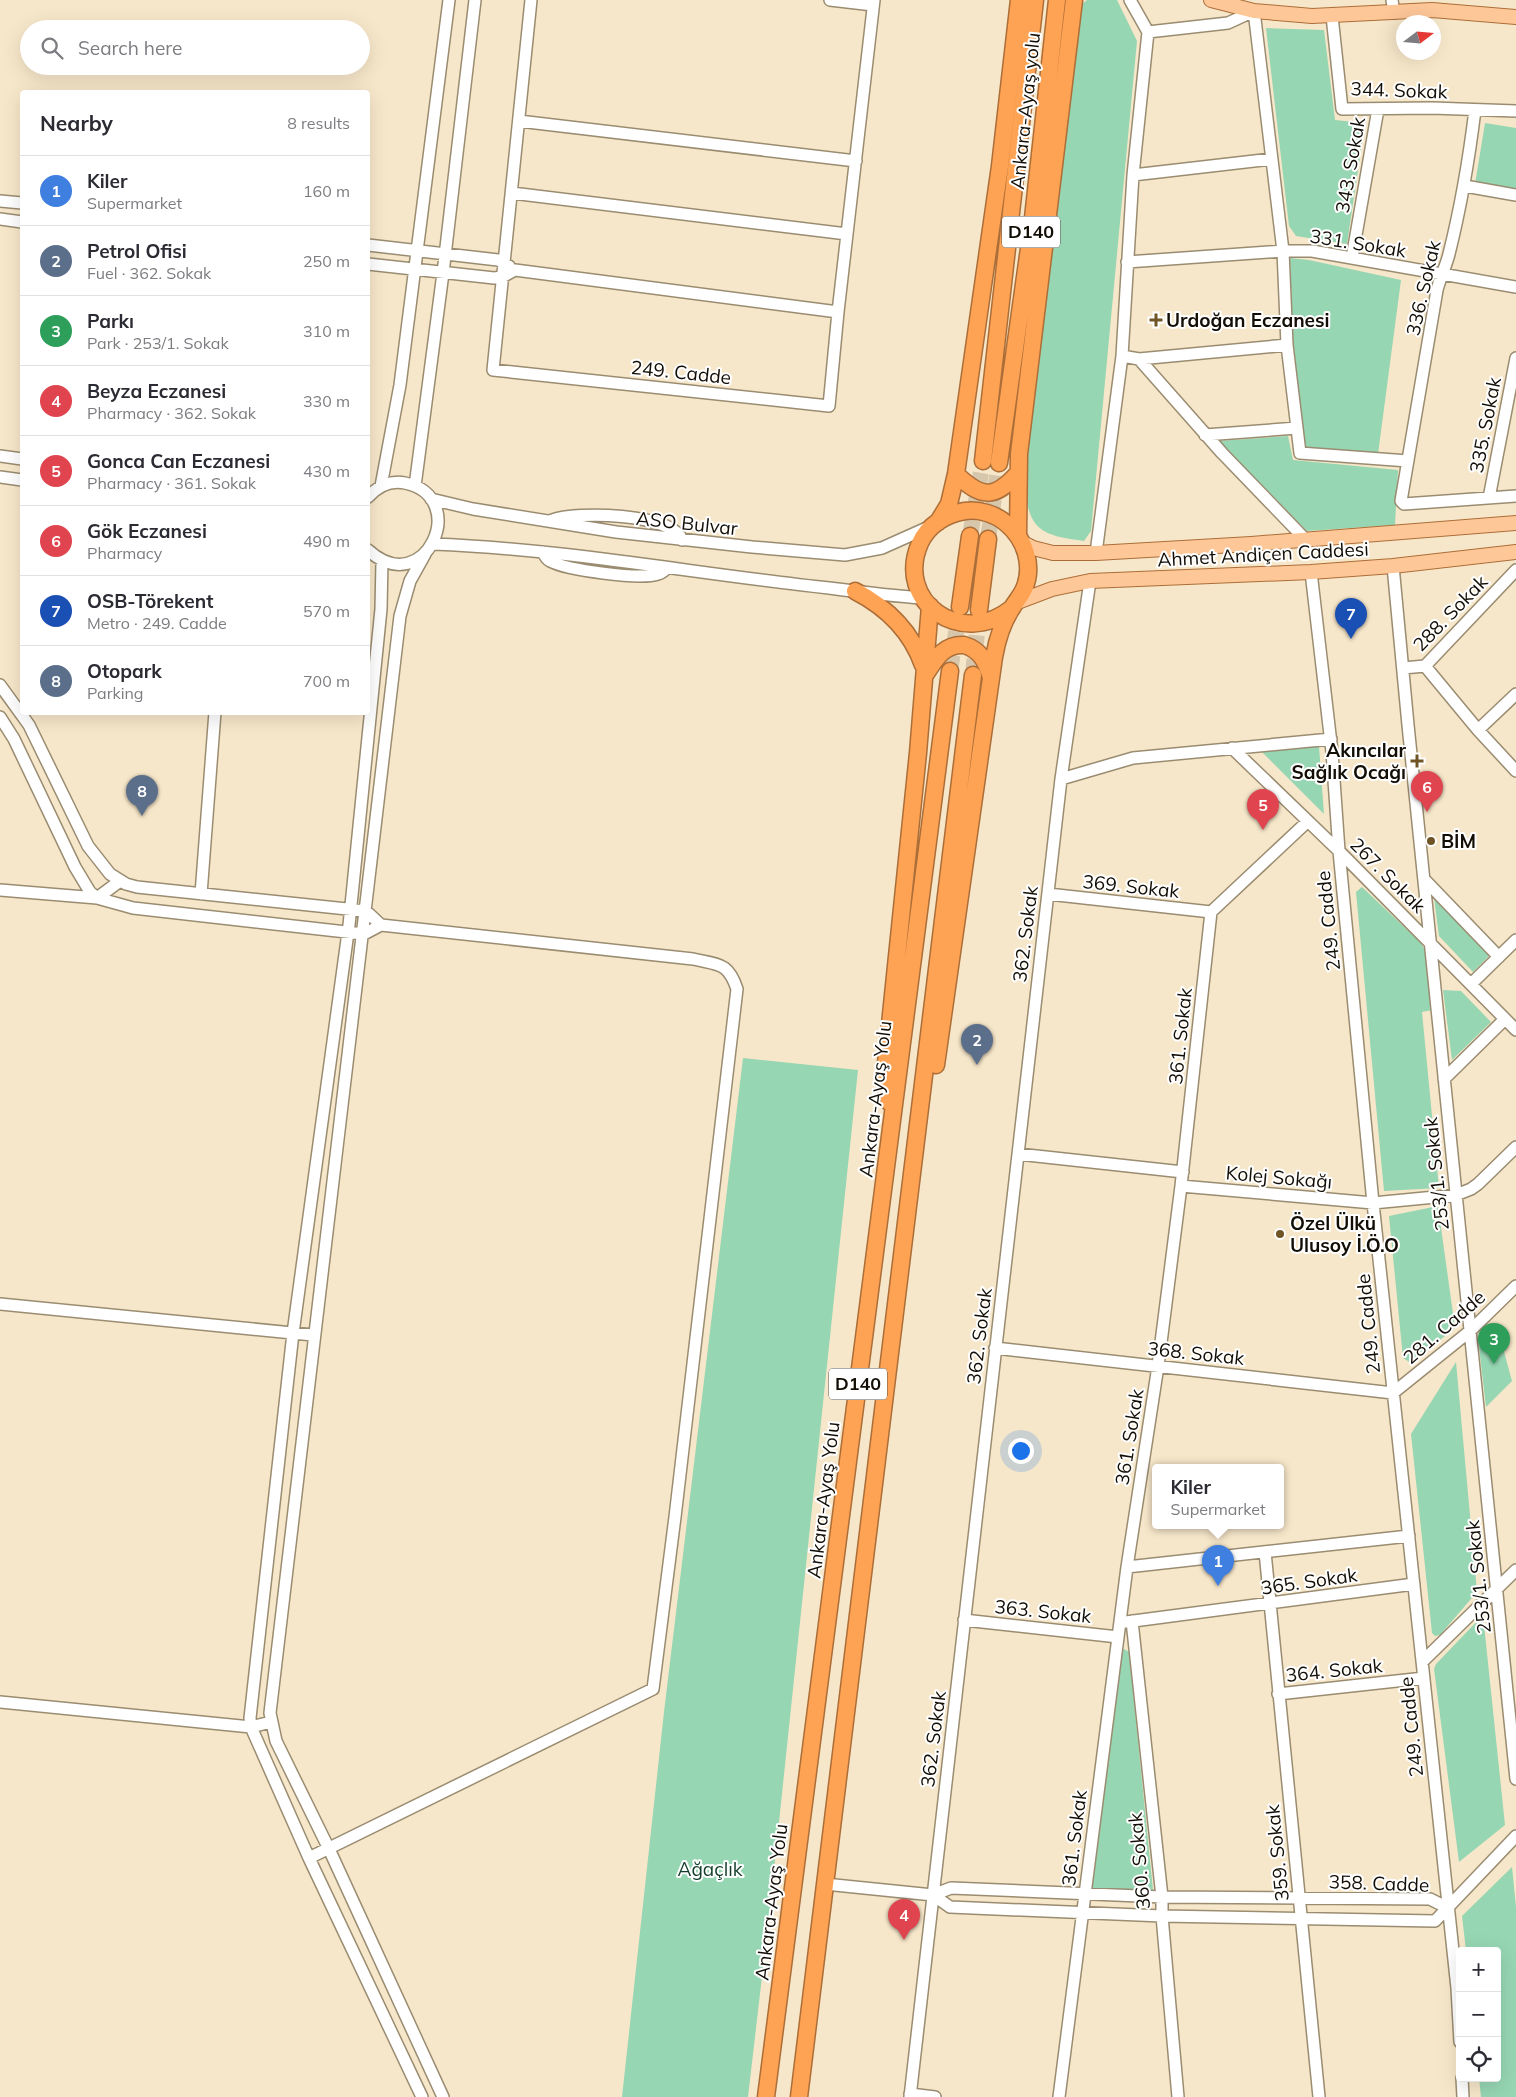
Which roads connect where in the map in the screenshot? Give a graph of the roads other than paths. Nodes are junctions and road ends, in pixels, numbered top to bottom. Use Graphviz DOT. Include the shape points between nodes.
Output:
graph roads {
  1 [pos="448,0"];
  2 [pos="475,0"];
  3 [pos="531,0"];
  4 [pos="830,0"];
  5 [pos="1019,0"];
  6 [pos="1035,0"];
  7 [pos="1057,0"];
  8 [pos="1074,0"];
  9 [pos="1130,0"];
  10 [pos="1211,0"];
  11 [pos="874,3"];
  12 [pos="1393,7"];
  13 [pos="1254,11"];
  14 [pos="1332,16"];
  15 [pos="1516,17"];
  16 [pos="1148,32"];
  17 [pos="1378,109"];
  18 [pos="1475,110"];
  19 [pos="1516,111"];
  20 [pos="519,121"];
  21 [pos="1272,159"];
  22 [pos="856,161"];
  23 [pos="1133,175"];
  24 [pos="1465,186"];
  25 [pos="512,193"];
  26 [pos="1516,195"];
  27 [pos="0,201"];
  28 [pos="20,203"];
  29 [pos="0,218"];
  30 [pos="20,222"];
  31 [pos="847,234"];
  32 [pos="370,245"];
  33 [pos="418,250"];
  34 [pos="1283,252"];
  35 [pos="446,254"];
  36 [pos="1352,258"];
  37 [pos="1128,262"];
  38 [pos="370,264"];
  39 [pos="510,267"];
  40 [pos="415,270"];
  41 [pos="443,272"];
  42 [pos="1441,274"];
  43 [pos="502,277"];
  44 [pos="1516,287"];
  45 [pos="838,312"];
  46 [pos="1287,344"];
  47 [pos="1122,356"];
  48 [pos="1516,358"];
  49 [pos="1139,359"];
  50 [pos="1297,428"];
  51 [pos="1205,435"];
  52 [pos="0,456"];
  53 [pos="20,459"];
  54 [pos="983,461"];
  55 [pos="1408,462"];
  56 [pos="999,463"];
  57 [pos="1018,473"];
  58 [pos="956,474"];
  59 [pos="0,478"];
  60 [pos="20,480"];
  61 [pos="415,486"];
  62 [pos="373,491"];
  63 [pos="1516,496"];
  64 [pos="1489,498"];
  65 [pos="431,500"];
  66 [pos="937,523"];
  67 [pos="1516,523"];
  68 [pos="970,536"];
  69 [pos="988,539"];
  70 [pos="1020,539"];
  71 [pos="1306,540"];
  72 [pos="433,544"];
  73 [pos="370,552"];
  74 [pos="1516,552"];
  75 [pos="1096,553"];
  76 [pos="425,554"];
  77 [pos="382,561"];
  78 [pos="1393,566"];
  79 [pos="1516,570"];
  80 [pos="1311,572"];
  81 [pos="1090,581"];
  82 [pos="855,591"];
  83 [pos="926,602"];
  84 [pos="1013,606"];
  85 [pos="960,607"];
  86 [pos="979,610"];
  87 [pos="1425,666"];
  88 [pos="1403,668"];
  89 [pos="950,671"];
  90 [pos="924,673"];
  91 [pos="973,675"];
  92 [pos="991,677"];
  93 [pos="0,685"];
  94 [pos="1516,694"];
  95 [pos="20,712"];
  96 [pos="22,715"];
  97 [pos="215,715"];
  98 [pos="0,717"];
  99 [pos="1478,730"];
  100 [pos="1331,739"];
  101 [pos="1232,748"];
  102 [pos="1516,771"];
  103 [pos="1061,779"];
  104 [pos="1307,822"];
  105 [pos="1339,851"];
  106 [pos="1424,879"];
  107 [pos="120,881"];
  108 [pos="0,890"];
  109 [pos="201,894"];
  110 [pos="1048,894"];
  111 [pos="97,898"];
  112 [pos="351,909"];
  113 [pos="366,911"];
  114 [pos="1211,912"];
  115 [pos="381,925"];
  116 [pos="348,932"];
  117 [pos="364,934"];
  118 [pos="1516,940"];
  119 [pos="1430,941"];
  120 [pos="1499,957"];
  121 [pos="1471,984"];
  122 [pos="1505,1018"];
  123 [pos="1516,1030"];
  124 [pos="1444,1080"];
  125 [pos="893,1115"];
  126 [pos="917,1126"];
  127 [pos="1516,1147"];
  128 [pos="1018,1154"];
  129 [pos="1183,1172"];
  130 [pos="1182,1186"];
  131 [pos="1456,1195"];
  132 [pos="1373,1203"];
  133 [pos="1516,1286"];
  134 [pos="0,1304"];
  135 [pos="1470,1332"];
  136 [pos="293,1333"];
  137 [pos="313,1335"];
  138 [pos="995,1348"];
  139 [pos="1158,1366"];
  140 [pos="1394,1393"];
  141 [pos="1409,1536"];
  142 [pos="1266,1552"];
  143 [pos="1127,1567"];
  144 [pos="1516,1570"];
  145 [pos="1414,1584"];
  146 [pos="1497,1589"];
  147 [pos="1271,1604"];
  148 [pos="964,1620"];
  149 [pos="1126,1622"];
  150 [pos="1118,1637"];
  151 [pos="1422,1662"];
  152 [pos="1424,1678"];
  153 [pos="1278,1694"];
  154 [pos="0,1702"];
  155 [pos="271,1722"];
  156 [pos="251,1727"];
  157 [pos="1516,1779"];
  158 [pos="1516,1836"];
  159 [pos="329,1849"];
  160 [pos="309,1858"];
  161 [pos="825,1884"];
  162 [pos="933,1895"];
  163 [pos="1084,1895"];
  164 [pos="1162,1898"];
  165 [pos="1300,1898"];
  166 [pos="1448,1908"];
  167 [pos="1083,1914"];
  168 [pos="1162,1916"];
  169 [pos="1302,1919"];
  170 [pos="1460,2037"];
  171 [pos="1462,2082"];
  172 [pos="910,2095"];
  173 [pos="422,2097"];
  174 [pos="443,2097"];
  175 [pos="766,2097"];
  176 [pos="799,2097"];
  177 [pos="935,2097"];
  178 [pos="1059,2097"];
  179 [pos="1178,2097"];
  180 [pos="1319,2097"];
  181 [pos="1463,2097"];
  1 -- 33 [label="street"];
  2 -- 35 [label="street"];
  3 -- 20 [label="street"];
  4 -- 11 [label="street"];
  5 -- 58 [label="highway"];
  6 -- 54 [label="highway, Ankara-Ayaş yolu / D140"];
  7 -- 56 [label="highway, Ankara-Ayaş yolu / D140" via="1032,227"];
  8 -- 57 [label="highway" via="1029,356"];
  9 -- 16 [label="street"];
  10 -- 13 [label="main road"];
  11 -- 22 [label="street, 249. Cadde"];
  12 -- 14 [label="main road"];
  12 -- 15 [label="main road"];
  13 -- 14 [label="main road"];
  13 -- 16 [label="street" via="1228,23"];
  13 -- 21 [label="street"];
  14 -- 17 [label="street, 344. Sokak" via="1342,109"];
  16 -- 23 [label="street"];
  17 -- 18 [label="street, 344. Sokak"];
  17 -- 36 [label="street, 343. Sokak"];
  18 -- 19 [label="street, 344. Sokak"];
  18 -- 24 [label="street, 336. Sokak"];
  20 -- 22 [label="street"];
  20 -- 25 [label="street"];
  21 -- 23 [label="street"];
  21 -- 34 [label="street"];
  22 -- 31 [label="street, 249. Cadde"];
  23 -- 37 [label="street"];
  24 -- 26 [label="street"];
  24 -- 42 [label="street, 336. Sokak" via="1449,257"];
  25 -- 31 [label="street"];
  25 -- 39 [label="street"];
  27 -- 28 [label="street"];
  29 -- 30 [label="street"];
  31 -- 45 [label="street, 249. Cadde"];
  32 -- 33 [label="street"];
  33 -- 35 [label="street"];
  33 -- 40 [label="street"];
  34 -- 36 [label="street, 331. Sokak" via="1312,251"];
  34 -- 37 [label="street, 331. Sokak"];
  34 -- 46 [label="street"];
  35 -- 39 [label="street" via="498,260"];
  35 -- 41 [label="street"];
  36 -- 42 [label="street, 331. Sokak"];
  37 -- 47 [label="street"];
  38 -- 40 [label="street"];
  39 -- 43 [label="street"];
  39 -- 45 [label="street"];
  40 -- 41 [label="street"];
  40 -- 62 [label="street" via="400,384"];
  41 -- 43 [label="street"];
  41 -- 61 [label="street"];
  42 -- 44 [label="street, 331. Sokak"];
  42 -- 55 [label="street, 336. Sokak"];
  43 -- 45 [label="street, 249. Cadde" via="493,370 829,406"];
  46 -- 49 [label="street"];
  46 -- 50 [label="street"];
  47 -- 49 [label="street"];
  47 -- 75 [label="street"];
  48 -- 64 [label="street, 335. Sokak"];
  49 -- 51 [label="street"];
  50 -- 51 [label="street"];
  50 -- 55 [label="street" via="1300,453"];
  51 -- 71 [label="street"];
  52 -- 53 [label="street"];
  55 -- 64 [label="street, 336. Sokak" via="1402,503"];
  57 -- 58 [label="highway" via="1007,484 987,493 974,490"];
  57 -- 70 [label="highway"];
  58 -- 66 [label="highway" via="949,504"];
  59 -- 60 [label="street"];
  61 -- 62 [label="street" via="392,483"];
  61 -- 65 [label="street"];
  63 -- 64 [label="street"];
  65 -- 66 [label="street, ASO Bulvar" via="616,532 845,556 882,548"];
  65 -- 72 [label="street" via="439,521"];
  66 -- 70 [label="highway" via="956,512 981,511 1003,520"];
  66 -- 83 [label="highway" via="922,539 915,558 916,579"];
  67 -- 71 [label="main road, Ahmet Andiçen Caddesi"];
  68 -- 85 [label="highway"];
  69 -- 86 [label="highway"];
  70 -- 75 [label="main road, Ahmet Andiçen Caddesi" via="1033,548 1053,553"];
  70 -- 84 [label="highway" via="1028,562 1028,574"];
  71 -- 75 [label="main road, Ahmet Andiçen Caddesi"];
  72 -- 76 [label="street"];
  72 -- 82 [label="street" via="543,552"];
  73 -- 77 [label="street"];
  74 -- 78 [label="main road, Ahmet Andiçen Caddesi"];
  76 -- 77 [label="street" via="405,564"];
  76 -- 113 [label="street" via="410,581 400,616"];
  77 -- 112 [label="street" via="381,609"];
  78 -- 80 [label="main road, Ahmet Andiçen Caddesi"];
  78 -- 88 [label="street, 253/1. Sokak"];
  79 -- 87 [label="street, 288. Sokak"];
  80 -- 81 [label="main road, Ahmet Andiçen Caddesi"];
  80 -- 100 [label="street, 249. Cadde"];
  81 -- 84 [label="main road, Ahmet Andiçen Caddesi" via="1059,586"];
  81 -- 103 [label="street, 362. Sokak"];
  82 -- 83 [label="street"];
  82 -- 90 [label="highway" via="895,620 915,648"];
  83 -- 84 [label="highway" via="948,619 970,624 993,620"];
  83 -- 90 [label="highway"];
  84 -- 92 [label="highway" via="998,637"];
  87 -- 88 [label="street, 288. Sokak"];
  87 -- 99 [label="street"];
  88 -- 106 [label="street, 253/1. Sokak"];
  89 -- 125 [label="highway, Ankara-Ayaş Yolu / D140"];
  90 -- 92 [label="highway" via="946,648 958,644 969,646 980,654"];
  90 -- 125 [label="highway" via="886,1063 885,1086"];
  91 -- 126 [label="highway, D140"];
  92 -- 126 [label="highway" via="930,1100"];
  93 -- 95 [label="street"];
  94 -- 99 [label="street"];
  96 -- 107 [label="street" via="88,846 110,874"];
  97 -- 109 [label="street"];
  98 -- 111 [label="street" via="14,739 75,867"];
  99 -- 102 [label="street"];
  100 -- 101 [label="street"];
  100 -- 105 [label="street, 249. Cadde"];
  101 -- 103 [label="street" via="1133,758"];
  101 -- 104 [label="street, 267. Sokak"];
  103 -- 110 [label="street, 362. Sokak"];
  104 -- 105 [label="street, 267. Sokak"];
  104 -- 114 [label="street"];
  105 -- 119 [label="street, 267. Sokak"];
  105 -- 132 [label="street, 249. Cadde"];
  106 -- 119 [label="street, 253/1. Sokak"];
  106 -- 120 [label="street"];
  107 -- 109 [label="street" via="137,887"];
  107 -- 111 [label="street"];
  108 -- 111 [label="street"];
  109 -- 112 [label="street"];
  110 -- 114 [label="street, 369. Sokak"];
  110 -- 128 [label="street, 362. Sokak"];
  111 -- 116 [label="street" via="133,908"];
  112 -- 113 [label="street"];
  112 -- 116 [label="street"];
  113 -- 115 [label="street"];
  113 -- 117 [label="street"];
  114 -- 129 [label="street, 361. Sokak"];
  115 -- 117 [label="street"];
  115 -- 159 [label="street" via="693,959 724,967 731,972 737,990 652,1689"];
  116 -- 117 [label="street"];
  116 -- 136 [label="street"];
  117 -- 137 [label="street"];
  118 -- 120 [label="street"];
  119 -- 121 [label="street, 267. Sokak"];
  119 -- 124 [label="street, 253/1. Sokak"];
  120 -- 121 [label="street"];
  121 -- 122 [label="street, 267. Sokak"];
  122 -- 123 [label="street, 267. Sokak"];
  122 -- 124 [label="street"];
  124 -- 131 [label="street, 253/1. Sokak"];
  125 -- 175 [label="highway, Ankara-Ayaş Yolu / D140"];
  126 -- 161 [label="highway, D140"];
  127 -- 131 [label="street" via="1471,1190"];
  128 -- 129 [label="street"];
  128 -- 138 [label="street, 362. Sokak"];
  129 -- 130 [label="street, 361. Sokak"];
  130 -- 132 [label="street, Kolej Sokağı"];
  130 -- 139 [label="street, 361. Sokak"];
  131 -- 132 [label="street, Kolej Sokağı"];
  131 -- 135 [label="street, 253/1. Sokak"];
  132 -- 140 [label="street, 249. Cadde"];
  133 -- 135 [label="street, 281. Cadde"];
  134 -- 136 [label="street"];
  135 -- 140 [label="street, 281. Cadde"];
  135 -- 146 [label="street, 253/1. Sokak"];
  136 -- 137 [label="street"];
  136 -- 156 [label="street"];
  137 -- 155 [label="street"];
  138 -- 139 [label="street, 368. Sokak"];
  138 -- 148 [label="street, 362. Sokak"];
  139 -- 140 [label="street, 368. Sokak"];
  139 -- 143 [label="street, 361. Sokak"];
  140 -- 141 [label="street, 249. Cadde"];
  141 -- 142 [label="street"];
  141 -- 145 [label="street, 249. Cadde"];
  142 -- 143 [label="street"];
  142 -- 147 [label="street, 359. Sokak"];
  143 -- 149 [label="street, 361. Sokak"];
  144 -- 146 [label="street"];
  145 -- 147 [label="street, 365. Sokak"];
  145 -- 151 [label="street, 249. Cadde"];
  146 -- 151 [label="street"];
  146 -- 157 [label="street, 253/1. Sokak"];
  147 -- 149 [label="street, 365. Sokak"];
  147 -- 153 [label="street, 359. Sokak"];
  148 -- 150 [label="street, 363. Sokak"];
  148 -- 162 [label="street, 362. Sokak"];
  149 -- 150 [label="street, 361. Sokak"];
  149 -- 164 [label="street, 360. Sokak"];
  150 -- 163 [label="street, 361. Sokak"];
  151 -- 152 [label="street, 249. Cadde"];
  152 -- 153 [label="street, 364. Sokak"];
  152 -- 166 [label="street, 249. Cadde"];
  153 -- 165 [label="street, 359. Sokak"];
  154 -- 156 [label="street"];
  155 -- 156 [label="street"];
  155 -- 159 [label="street" via="276,1741"];
  156 -- 160 [label="street"];
  158 -- 166 [label="street"];
  159 -- 160 [label="street"];
  159 -- 174 [label="street"];
  160 -- 173 [label="street"];
  161 -- 162 [label="street, 358. Cadde"];
  161 -- 176 [label="highway, D140"];
  162 -- 163 [label="street, 358. Cadde" via="951,1888"];
  162 -- 167 [label="street, 358. Cadde" via="950,1907"];
  162 -- 172 [label="street, 362. Sokak"];
  163 -- 164 [label="street, 358. Cadde"];
  163 -- 167 [label="street, 361. Sokak"];
  164 -- 165 [label="street, 358. Cadde"];
  164 -- 168 [label="street, 360. Sokak"];
  165 -- 166 [label="street, 358. Cadde" via="1430,1899"];
  165 -- 169 [label="street, 359. Sokak"];
  166 -- 169 [label="street, 358. Cadde" via="1435,1921"];
  166 -- 170 [label="street, 249. Cadde"];
  167 -- 168 [label="street, 358. Cadde"];
  167 -- 178 [label="street, 361. Sokak"];
  168 -- 169 [label="street, 358. Cadde"];
  168 -- 179 [label="street, 360. Sokak"];
  169 -- 180 [label="street, 359. Sokak"];
  171 -- 181 [label="street"];
  172 -- 177 [label="street"];
}
